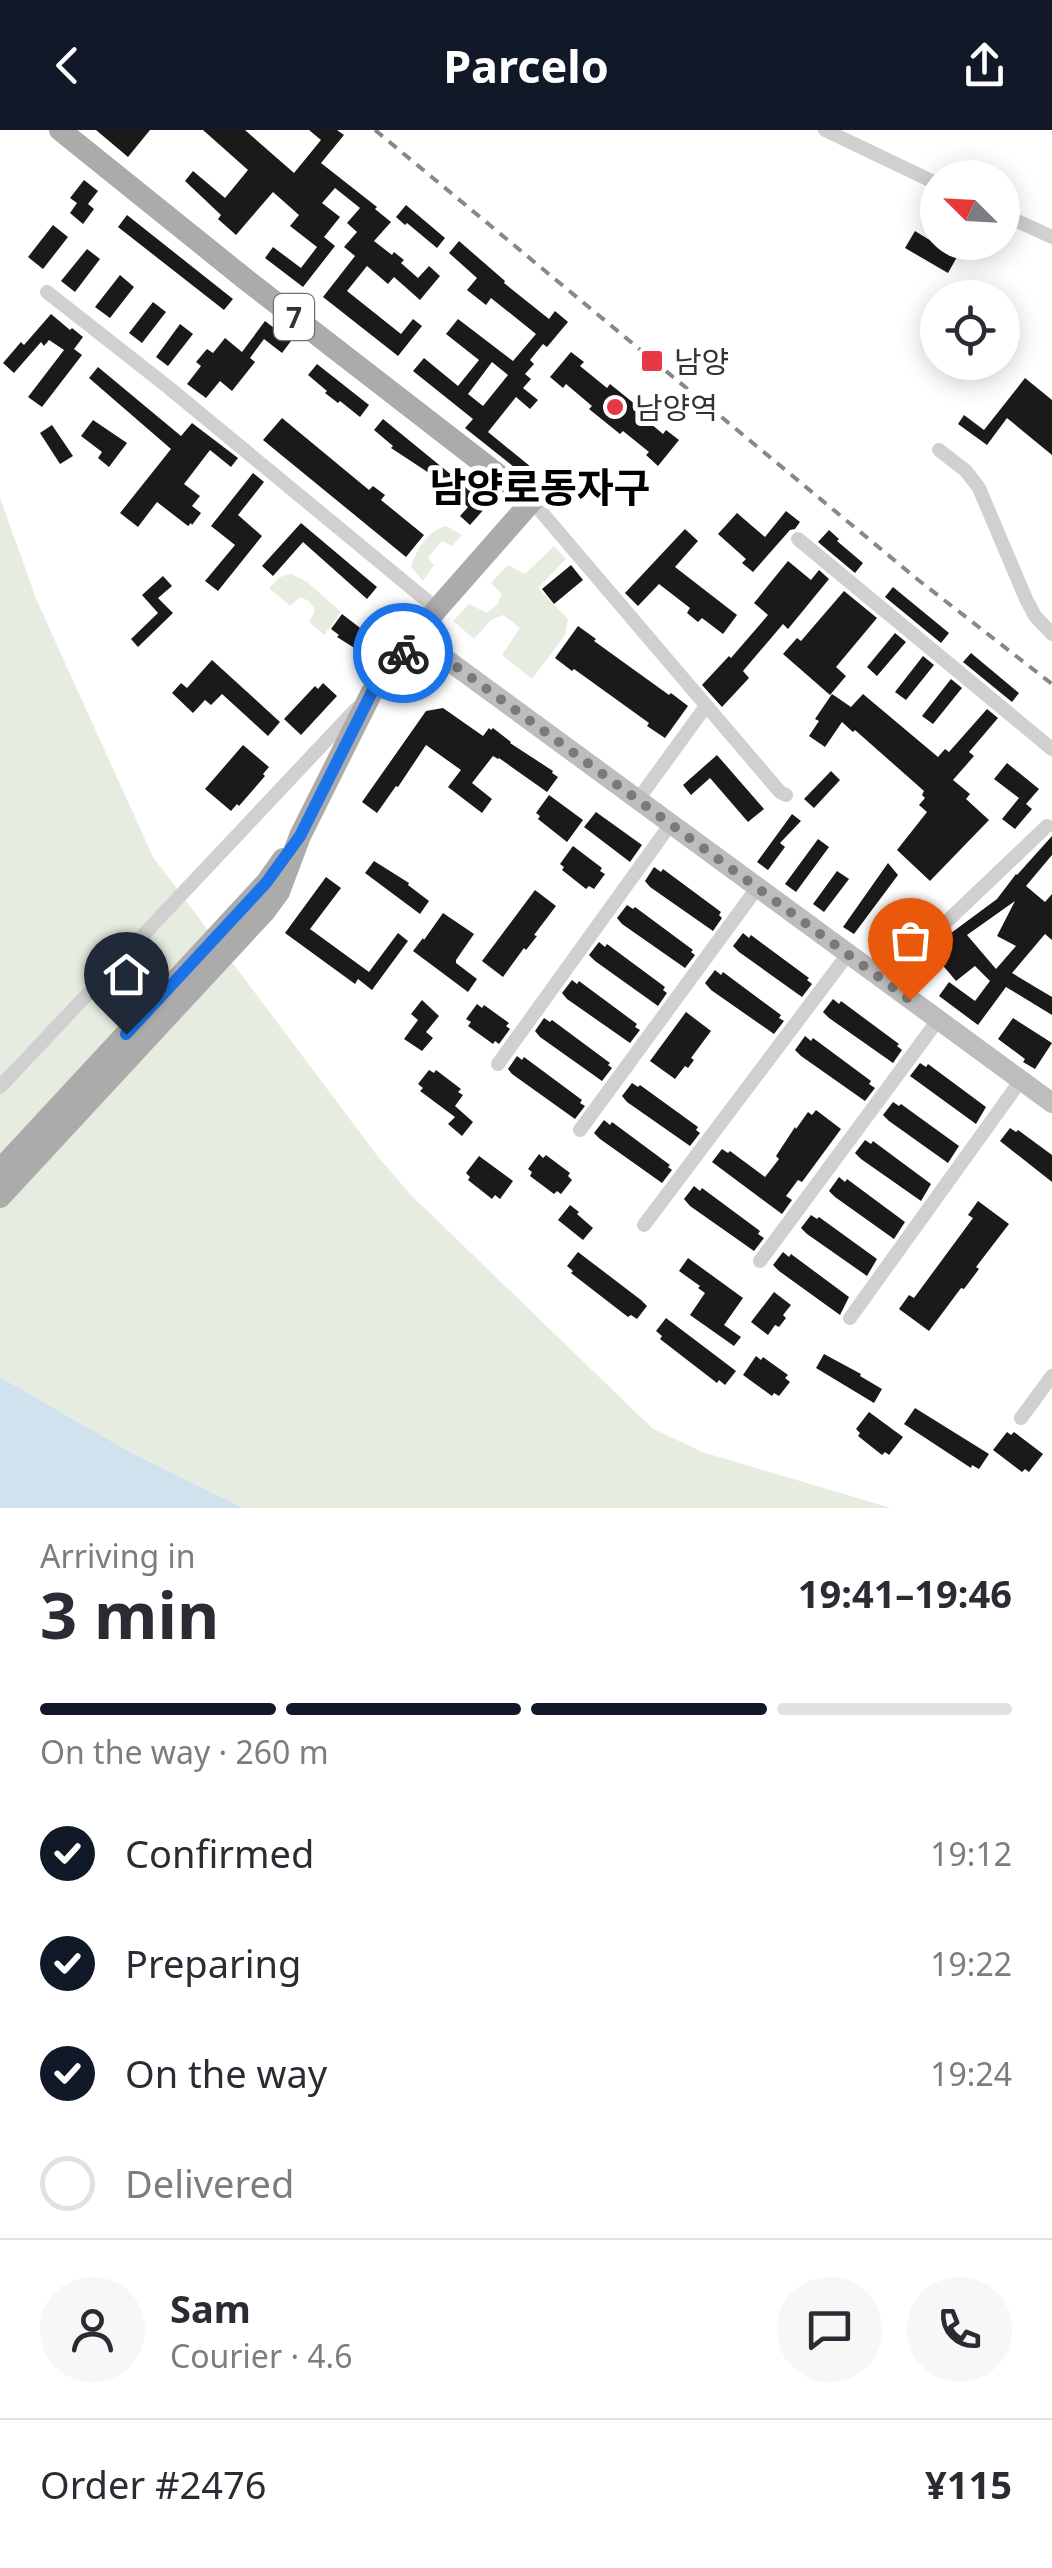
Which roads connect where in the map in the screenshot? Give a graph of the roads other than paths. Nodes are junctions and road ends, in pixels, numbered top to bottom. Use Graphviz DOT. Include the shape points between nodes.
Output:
graph roads {
  1 [pos="60,130"];
  2 [pos="825,130"];
  3 [pos="920,175"];
  4 [pos="1020,222"];
  5 [pos="1052,237"];
  6 [pos="47,292"];
  7 [pos="939,450"];
  8 [pos="532,501"];
  9 [pos="798,539"];
  10 [pos="437,608"];
  11 [pos="1052,634"];
  12 [pos="416,637"];
  13 [pos="372,692"];
  14 [pos="706,706"];
  15 [pos="1052,749"];
  16 [pos="786,794"];
  17 [pos="637,801"];
  18 [pos="670,825"];
  19 [pos="1046,826"];
  20 [pos="757,888"];
  21 [pos="258,905"];
  22 [pos="848,954"];
  23 [pos="882,979"];
  24 [pos="938,1020"];
  25 [pos="498,1064"];
  26 [pos="0,1087"];
  27 [pos="1041,1089"];
  28 [pos="580,1130"];
  29 [pos="0,1170"];
  30 [pos="0,1197"];
  31 [pos="644,1225"];
  32 [pos="760,1260"];
  33 [pos="850,1318"];
  34 [pos="1052,1376"];
  35 [pos="1022,1418"];
  1 -- 8 [label="main road, 7"];
  2 -- 3 [label="street"];
  4 -- 5 [label="street"];
  6 -- 10 [label="street"];
  7 -- 11 [label="street" via="979,488 1026,598"];
  8 -- 10 [label="main road"];
  8 -- 14 [label="street"];
  9 -- 15 [label="street"];
  10 -- 12 [label="main road"];
  12 -- 13 [label="main road"];
  12 -- 17 [label="street"];
  13 -- 21 [label="main road" via="279,892"];
  13 -- 26 [label="street"];
  14 -- 16 [label="street"];
  14 -- 17 [label="street"];
  17 -- 18 [label="street"];
  18 -- 20 [label="street"];
  18 -- 25 [label="street"];
  19 -- 23 [label="street"];
  20 -- 22 [label="street"];
  20 -- 28 [label="street"];
  21 -- 29 [label="main road"];
  21 -- 30 [label="main road"];
  22 -- 23 [label="street"];
  22 -- 31 [label="street"];
  23 -- 24 [label="street"];
  24 -- 27 [label="street"];
  24 -- 32 [label="street"];
  27 -- 33 [label="street"];
  34 -- 35 [label="street"];
}
